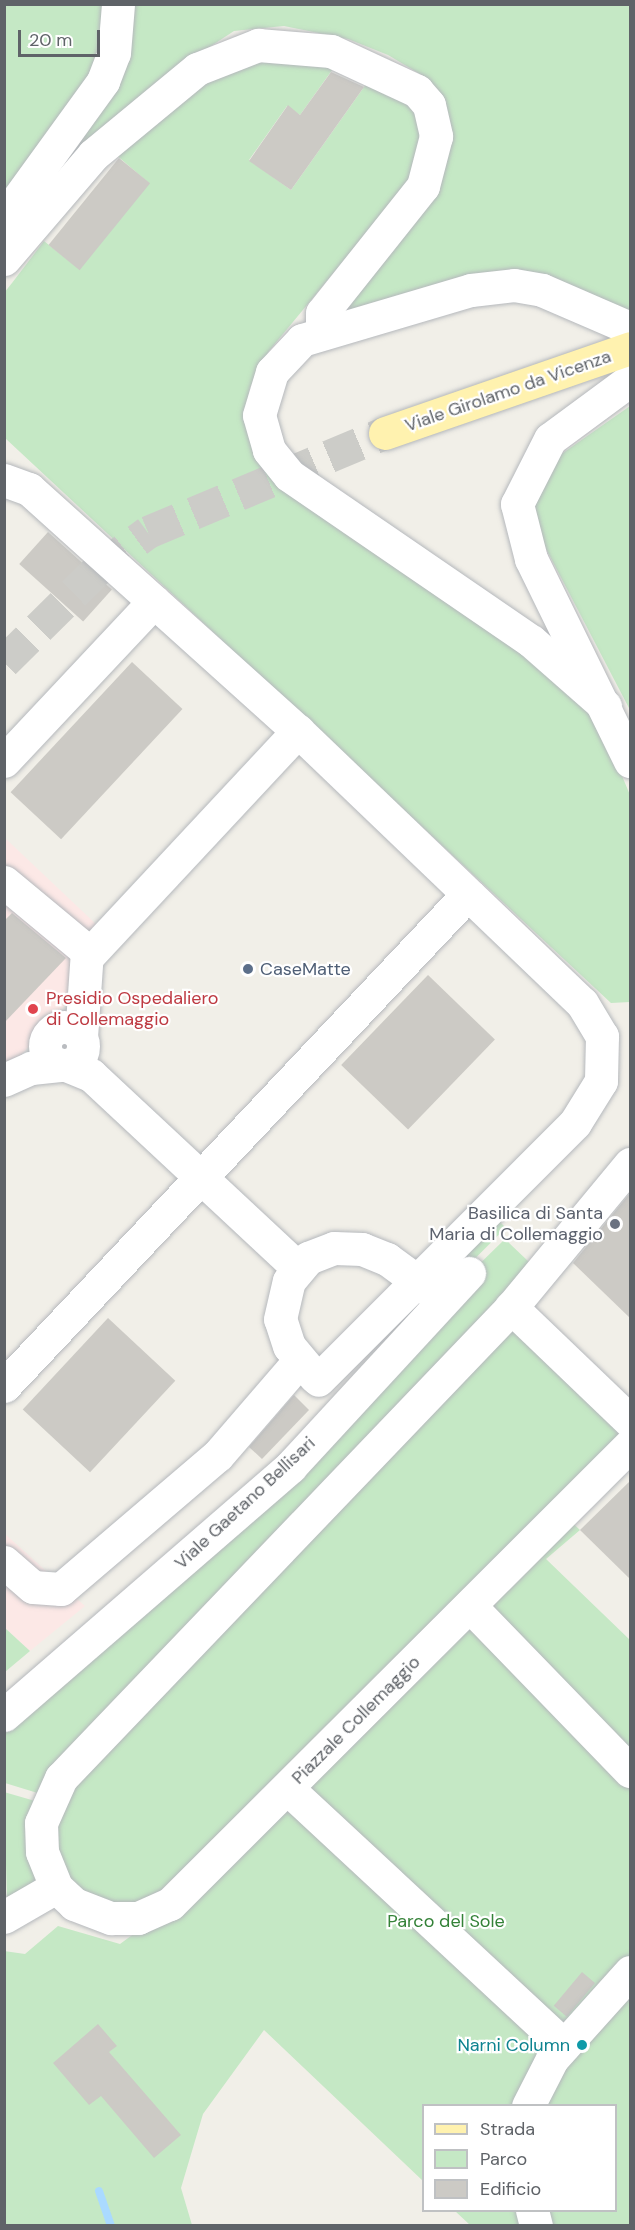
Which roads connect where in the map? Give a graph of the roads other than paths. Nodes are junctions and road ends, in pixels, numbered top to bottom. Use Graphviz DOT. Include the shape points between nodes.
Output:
graph roads {
  1 [pos="118,4"];
  2 [pos="4,219"];
  3 [pos="4,259"];
  4 [pos="630,328"];
  5 [pos="322,330"];
  6 [pos="630,348"];
  7 [pos="630,380"];
  8 [pos="385,433"];
  9 [pos="4,480"];
  10 [pos="538,574"];
  11 [pos="467,596"];
  12 [pos="153,601"];
  13 [pos="615,708"];
  14 [pos="298,731"];
  15 [pos="4,761"];
  16 [pos="630,761"];
  17 [pos="4,882"];
  18 [pos="468,894"];
  19 [pos="88,956"];
  20 [pos="76,1058"];
  21 [pos="4,1080"];
  22 [pos="630,1164"];
  23 [pos="201,1178"];
  24 [pos="298,1268"];
  25 [pos="469,1273"];
  26 [pos="415,1279"];
  27 [pos="443,1301"];
  28 [pos="512,1307"];
  29 [pos="308,1371"];
  30 [pos="4,1386"];
  31 [pos="346,1406"];
  32 [pos="630,1421"];
  33 [pos="630,1445"];
  34 [pos="4,1562"];
  35 [pos="470,1606"];
  36 [pos="4,1716"];
  37 [pos="630,1771"];
  38 [pos="287,1788"];
  39 [pos="56,1887"];
  40 [pos="4,1917"];
  41 [pos="630,1972"];
  42 [pos="564,2045"];
  43 [pos="529,2104"];
  1 -- 2 [label="street" via="114,53 103,81"];
  3 -- 5 [label="street" via="93,155 197,69 258,45 331,51 417,91 429,105 436,136 423,186 322,312"];
  4 -- 5 [label="street" via="555,294 514,285 471,290"];
  5 -- 11 [label="street" via="294,346 267,382 259,415 268,450 298,482"];
  6 -- 8 [label="main road, Viale Girolamo da Vicenza"];
  7 -- 10 [label="street" via="560,429 529,471 518,514"];
  9 -- 12 [label="street" via="29,489"];
  10 -- 11 [label="street" via="533,592 519,606 495,607"];
  10 -- 13 [label="street"];
  11 -- 13 [label="street"];
  12 -- 14 [label="street"];
  12 -- 15 [label="street"];
  13 -- 16 [label="street"];
  14 -- 18 [label="street"];
  14 -- 19 [label="street"];
  17 -- 19 [label="street" via="84,947"];
  18 -- 23 [label="street"];
  18 -- 26 [label="street" via="591,1013 602,1036 603,1071 592,1101 563,1136"];
  19 -- 20 [label="street"];
  20 -- 21 [label="street" via="31,1068"];
  20 -- 23 [label="street"];
  22 -- 28 [label="street, Piazzale Collemaggio"];
  23 -- 24 [label="street"];
  23 -- 30 [label="street"];
  24 -- 26 [label="street" via="320,1251 355,1248 382,1256"];
  24 -- 29 [label="street" via="279,1313 283,1333"];
  25 -- 27 [label="street, Viale Gaetano Bellisari"];
  26 -- 27 [label="street"];
  26 -- 29 [label="street"];
  27 -- 31 [label="street, Viale Gaetano Bellisari"];
  28 -- 32 [label="street"];
  28 -- 39 [label="street, Piazzale Collemaggio" via="61,1778 41,1824 42,1852"];
  29 -- 31 [label="street"];
  29 -- 34 [label="street" via="211,1461 61,1589 33,1587"];
  31 -- 36 [label="street, Viale Gaetano Bellisari" via="273,1482"];
  33 -- 35 [label="street, Piazzale Collemaggio"];
  35 -- 37 [label="street"];
  35 -- 38 [label="street, Piazzale Collemaggio"];
  38 -- 39 [label="street, Piazzale Collemaggio" via="160,1911 125,1919 99,1915 74,1904"];
  38 -- 42 [label="street"];
  39 -- 40 [label="street"];
  41 -- 42 [label="street"];
  42 -- 43 [label="street" via="541,2076"];
}
